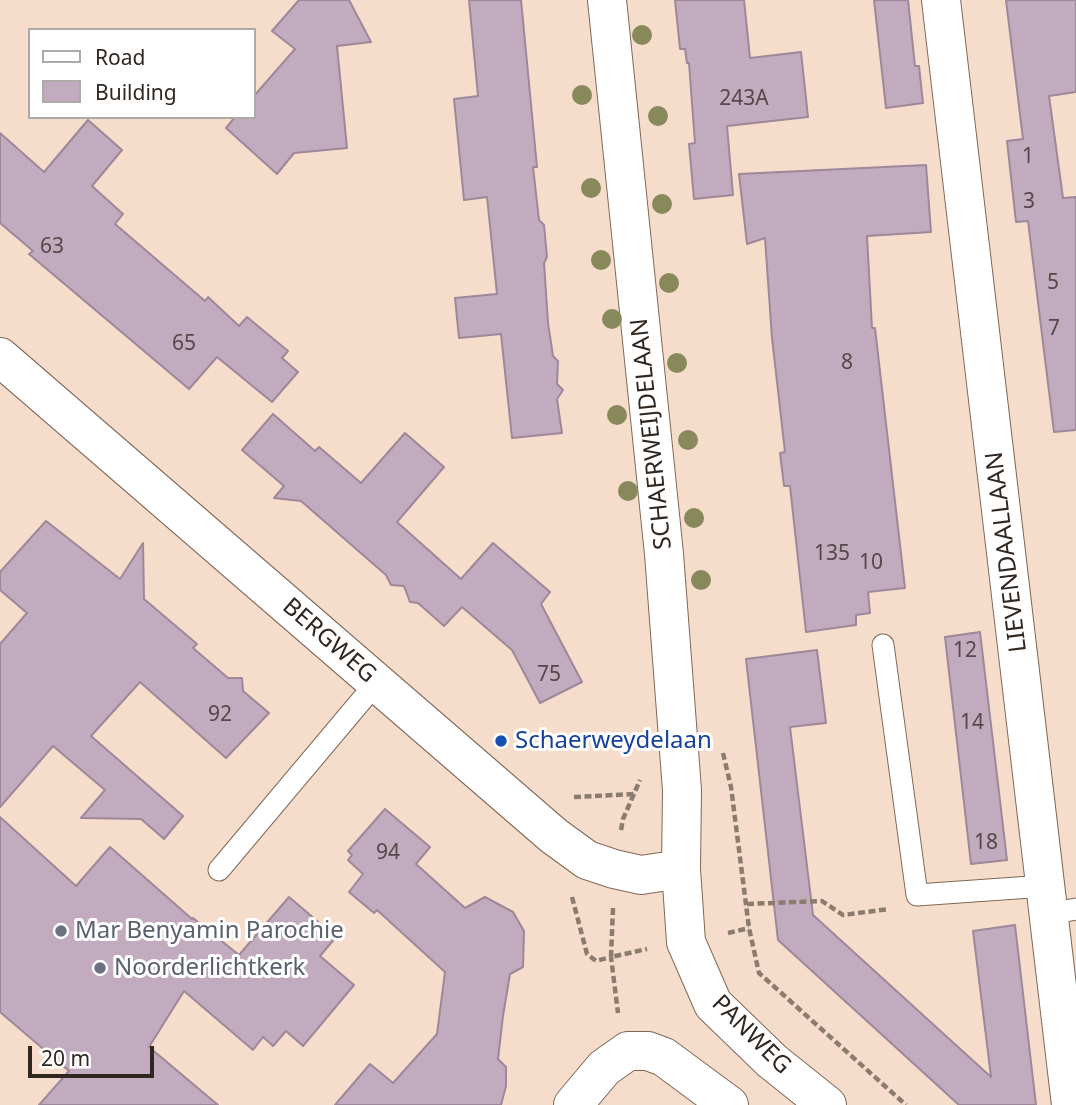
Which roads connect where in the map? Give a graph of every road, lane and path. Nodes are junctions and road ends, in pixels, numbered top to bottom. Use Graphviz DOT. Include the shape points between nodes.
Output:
graph roads {
  1 [pos="607,0"];
  2 [pos="941,0"];
  3 [pos="0,357"];
  4 [pos="883,645"];
  5 [pos="377,682"];
  6 [pos="644,770"];
  7 [pos="682,790"];
  8 [pos="633,794"];
  9 [pos="570,798"];
  10 [pos="554,836"];
  11 [pos="614,869"];
  12 [pos="681,869"];
  13 [pos="219,870"];
  14 [pos="917,895"];
  15 [pos="1056,903"];
  16 [pos="747,904"];
  17 [pos="611,957"];
  18 [pos="628,1051"];
  19 [pos="573,1105"];
  20 [pos="729,1105"];
  21 [pos="828,1105"];
  22 [pos="906,1105"];
  23 [pos="1071,1105"];
  1 -- 7 [label="street, SCHAERWEIJDELAAN" via="664,554"];
  2 -- 15 [label="street, LIEVENDAALLAAN"];
  3 -- 5 [label="street, BERGWEG"];
  4 -- 14 [label="lane"];
  5 -- 10 [label="street, BERGWEG"];
  5 -- 13 [label="lane"];
  6 -- 8 [label="path"];
  7 -- 8 [label="path"];
  7 -- 12 [label="street, SCHAERWEIJDELAAN"];
  7 -- 16 [label="path" via="730,787"];
  8 -- 9 [label="path"];
  8 -- 11 [label="path" via="622,819"];
  10 -- 11 [label="street, BERGWEG" via="587,860"];
  10 -- 17 [label="path" via="587,954 596,961"];
  11 -- 12 [label="street, BERGWEG" via="641,875"];
  11 -- 17 [label="path"];
  12 -- 21 [label="street, PANWEG" via="686,942 713,1004 772,1061"];
  14 -- 15 [label="lane"];
  14 -- 16 [label="path" via="897,908 843,915 822,901"];
  15 -- 23 [label="street, LIEVENDAALLAAN"];
  16 -- 22 [label="path" via="759,973"];
  17 -- 18 [label="path"];
  18 -- 19 [label="street" via="604,1068"];
  18 -- 20 [label="street" via="664,1057"];
}
